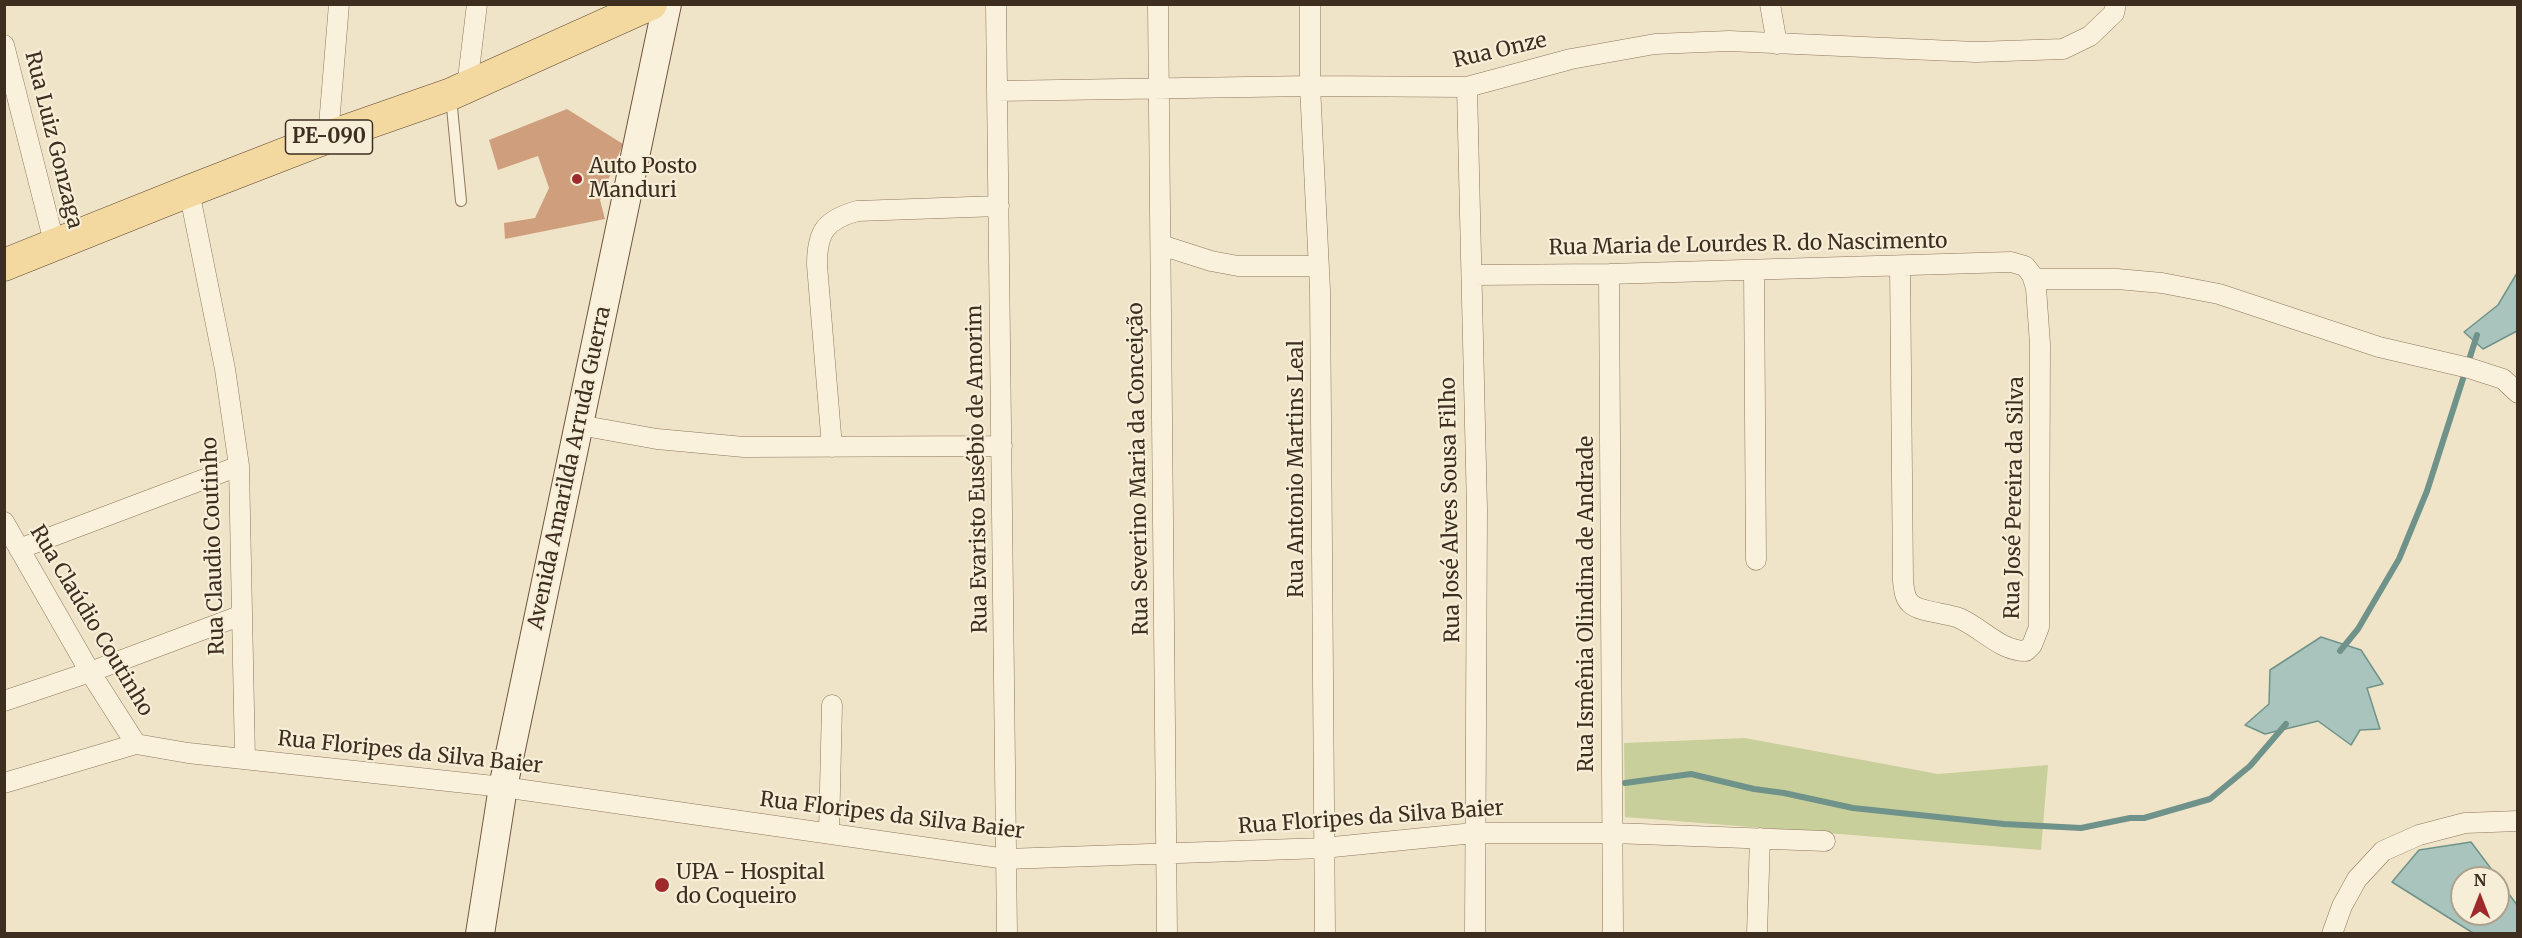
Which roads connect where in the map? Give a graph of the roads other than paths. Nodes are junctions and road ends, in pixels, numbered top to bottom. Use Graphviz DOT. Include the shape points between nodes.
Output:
graph roads {
  1 [pos="339,4"];
  2 [pos="477,4"];
  3 [pos="651,4"];
  4 [pos="667,4"];
  5 [pos="996,4"];
  6 [pos="1158,4"];
  7 [pos="1310,4"];
  8 [pos="1770,4"];
  9 [pos="2116,4"];
  10 [pos="1777,44"];
  11 [pos="4,45"];
  12 [pos="1310,86"];
  13 [pos="1467,87"];
  14 [pos="1160,89"];
  15 [pos="459,91"];
  16 [pos="997,91"];
  17 [pos="328,137"];
  18 [pos="189,191"];
  19 [pos="461,201"];
  20 [pos="999,206"];
  21 [pos="1161,245"];
  22 [pos="55,246"];
  23 [pos="4,265"];
  24 [pos="1319,266"];
  25 [pos="1900,266"];
  26 [pos="1754,270"];
  27 [pos="2029,272"];
  28 [pos="1609,274"];
  29 [pos="1472,275"];
  30 [pos="2517,393"];
  31 [pos="579,426"];
  32 [pos="1002,446"];
  33 [pos="832,447"];
  34 [pos="239,466"];
  35 [pos="4,522"];
  36 [pos="19,549"];
  37 [pos="1756,560"];
  38 [pos="242,615"];
  39 [pos="90,672"];
  40 [pos="4,701"];
  41 [pos="832,705"];
  42 [pos="136,744"];
  43 [pos="245,759"];
  44 [pos="4,783"];
  45 [pos="503,787"];
  46 [pos="2517,820"];
  47 [pos="830,832"];
  48 [pos="1474,833"];
  49 [pos="1613,833"];
  50 [pos="1760,838"];
  51 [pos="1825,841"];
  52 [pos="1323,848"];
  53 [pos="1166,853"];
  54 [pos="1006,859"];
  55 [pos="480,933"];
  56 [pos="1007,933"];
  57 [pos="1167,933"];
  58 [pos="1325,933"];
  59 [pos="1475,933"];
  60 [pos="1613,933"];
  61 [pos="1757,933"];
  62 [pos="2332,933"];
  1 -- 17 [label="street"];
  2 -- 15 [label="street"];
  3 -- 15 [label="main road, PE-090"];
  4 -- 31 [label="main road, Avenida Amarilda Arruda Guerra"];
  5 -- 16 [label="street, Rua Evaristo Eusébio de Amorim"];
  6 -- 14 [label="street, Rua Severino Maria da Conceição"];
  7 -- 12 [label="street, Rua Antonio Martins Leal"];
  8 -- 10 [label="street"];
  9 -- 10 [label="street, Rua Onze" via="2114,13 2090,36 2063,49 1976,52"];
  10 -- 13 [label="street, Rua Onze" via="1655,44 1571,59"];
  11 -- 22 [label="street, Rua Luiz Gonzaga"];
  12 -- 13 [label="street, Rua Onze"];
  12 -- 14 [label="street, Rua Onze"];
  12 -- 24 [label="street, Rua Antonio Martins Leal"];
  13 -- 29 [label="street, Rua José Alves Sousa Filho"];
  14 -- 16 [label="street, Rua Onze"];
  14 -- 21 [label="street, Rua Severino Maria da Conceição"];
  15 -- 17 [label="main road, PE-090"];
  15 -- 19 [label="lane"];
  16 -- 20 [label="street, Rua Evaristo Eusébio de Amorim"];
  17 -- 18 [label="main road, PE-090"];
  18 -- 22 [label="main road, PE-090"];
  18 -- 34 [label="street, Rua Claudio Coutinho" via="225,369"];
  20 -- 32 [label="street, Rua Evaristo Eusébio de Amorim"];
  20 -- 33 [label="street" via="857,211 841,216 825,228 817,242 817,265"];
  21 -- 24 [label="street" via="1238,266"];
  21 -- 53 [label="street, Rua Severino Maria da Conceição"];
  22 -- 23 [label="main road, PE-090"];
  24 -- 52 [label="street, Rua Antonio Martins Leal"];
  25 -- 26 [label="street, Rua Maria de Lourdes R. do Nascimento"];
  25 -- 27 [label="street, Rua Maria de Lourdes R. do Nascimento" via="2011,262"];
  25 -- 27 [label="street, Rua José Pereira da Silva" via="1905,594 1919,608 1962,620 2008,648 2026,651 2039,627 2041,460 2040,344 2036,288"];
  26 -- 28 [label="street, Rua Maria de Lourdes R. do Nascimento"];
  26 -- 37 [label="street"];
  27 -- 30 [label="street, Rua Maria de Lourdes R. do Nascimento" via="2162,283 2219,294 2379,348 2503,379"];
  28 -- 29 [label="street, Rua Maria de Lourdes R. do Nascimento"];
  28 -- 49 [label="street, Rua Ismênia Olindina de Andrade"];
  29 -- 48 [label="street, Rua José Alves Sousa Filho" via="1477,579"];
  31 -- 33 [label="street" via="703,445"];
  31 -- 45 [label="main road, Avenida Amarilda Arruda Guerra"];
  32 -- 33 [label="street"];
  32 -- 54 [label="street, Rua Evaristo Eusébio de Amorim"];
  34 -- 36 [label="street"];
  34 -- 38 [label="street, Rua Claudio Coutinho"];
  35 -- 36 [label="street, Rua Claúdio Coutinho"];
  36 -- 39 [label="street, Rua Claúdio Coutinho"];
  38 -- 39 [label="street"];
  38 -- 43 [label="street, Rua Claudio Coutinho"];
  39 -- 40 [label="street"];
  39 -- 42 [label="street, Rua Claúdio Coutinho"];
  41 -- 47 [label="street"];
  42 -- 43 [label="street, Rua Floripes da Silva Baier"];
  42 -- 44 [label="street"];
  43 -- 45 [label="street, Rua Floripes da Silva Baier"];
  45 -- 47 [label="street, Rua Floripes da Silva Baier"];
  45 -- 55 [label="main road, Avenida Amarilda Arruda Guerra"];
  46 -- 62 [label="street" via="2465,823 2418,835 2383,851 2357,879"];
  47 -- 54 [label="street, Rua Floripes da Silva Baier"];
  48 -- 49 [label="street, Rua Floripes da Silva Baier"];
  48 -- 52 [label="street, Rua Floripes da Silva Baier"];
  48 -- 59 [label="street, Rua José Alves Sousa Filho"];
  49 -- 50 [label="street, Rua Floripes da Silva Baier"];
  49 -- 60 [label="street, Rua Ismênia Olindina de Andrade"];
  50 -- 51 [label="street, Rua Floripes da Silva Baier"];
  50 -- 61 [label="street"];
  52 -- 53 [label="street, Rua Floripes da Silva Baier"];
  52 -- 58 [label="street, Rua Antonio Martins Leal"];
  53 -- 54 [label="street, Rua Floripes da Silva Baier"];
  53 -- 57 [label="street, Rua Severino Maria da Conceição"];
  54 -- 56 [label="street, Rua Evaristo Eusébio de Amorim"];
}
